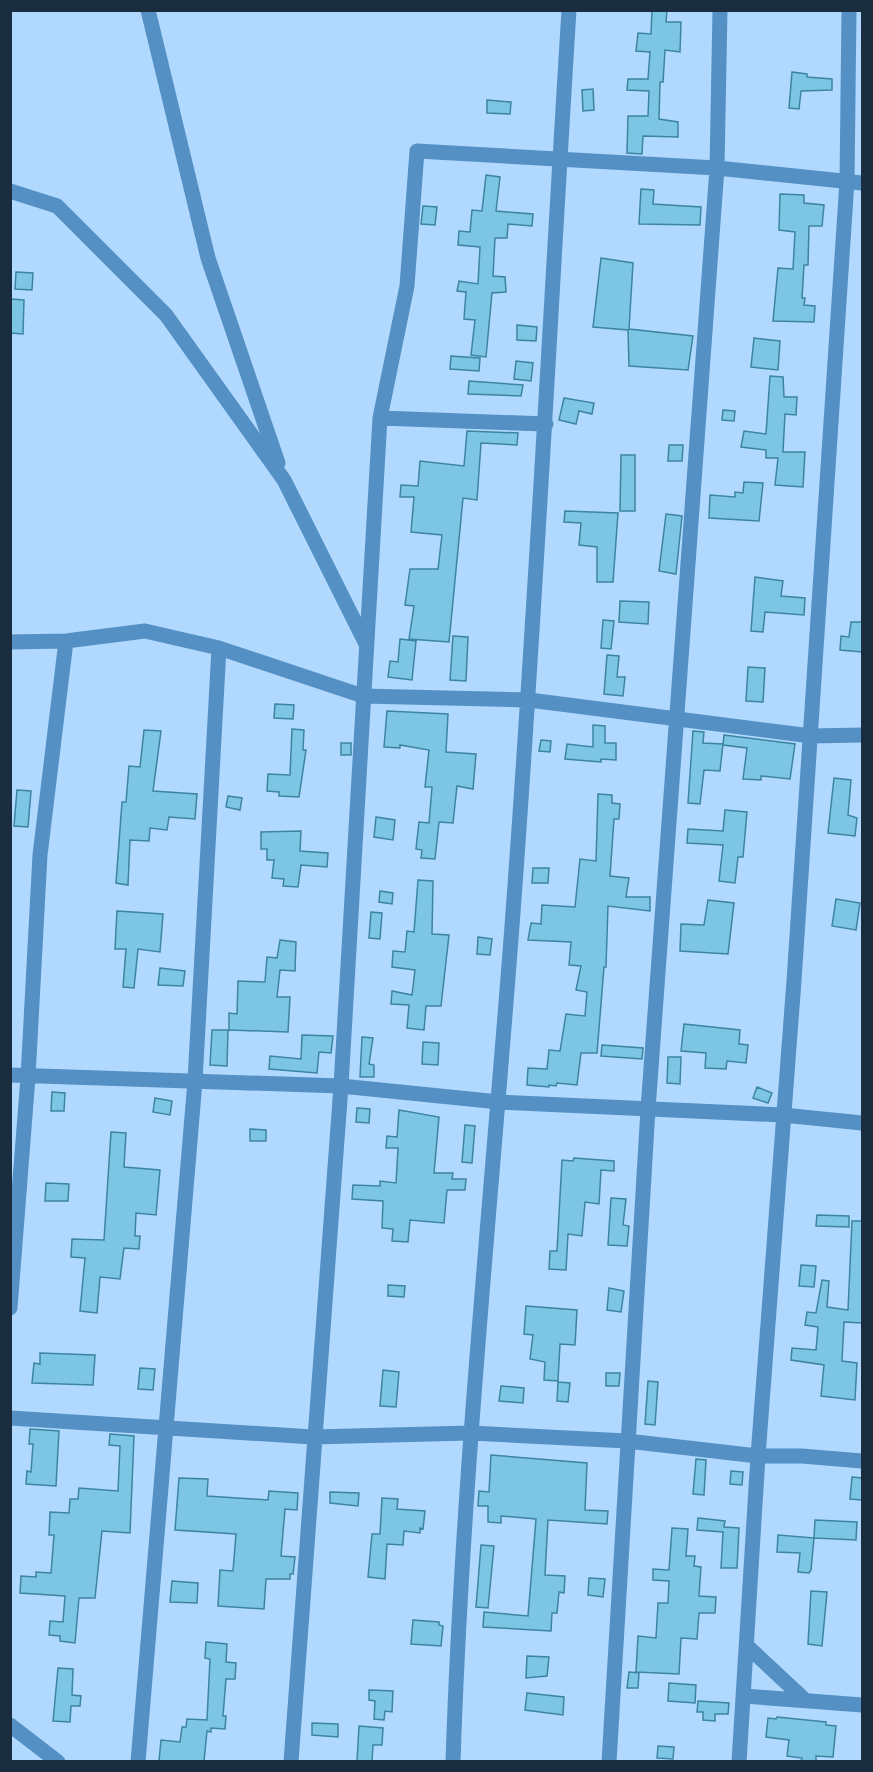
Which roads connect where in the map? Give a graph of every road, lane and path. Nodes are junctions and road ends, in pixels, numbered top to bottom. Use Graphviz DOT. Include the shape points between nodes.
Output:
graph roads {
  1 [pos="148,10"];
  2 [pos="569,10"];
  3 [pos="720,10"];
  4 [pos="849,10"];
  5 [pos="560,157"];
  6 [pos="717,168"];
  7 [pos="855,182"];
  8 [pos="10,191"];
  9 [pos="380,418"];
  10 [pos="546,424"];
  11 [pos="284,480"];
  12 [pos="66,641"];
  13 [pos="10,642"];
  14 [pos="366,644"];
  15 [pos="219,648"];
  16 [pos="363,696"];
  17 [pos="529,700"];
  18 [pos="678,717"];
  19 [pos="862,735"];
  20 [pos="810,736"];
  21 [pos="10,1075"];
  22 [pos="28,1077"];
  23 [pos="195,1081"];
  24 [pos="341,1086"];
  25 [pos="499,1102"];
  26 [pos="648,1109"];
  27 [pos="783,1115"];
  28 [pos="862,1123"];
  29 [pos="10,1308"];
  30 [pos="10,1418"];
  31 [pos="165,1428"];
  32 [pos="470,1433"];
  33 [pos="313,1437"];
  34 [pos="627,1441"];
  35 [pos="758,1456"];
  36 [pos="862,1461"];
  37 [pos="747,1646"];
  38 [pos="744,1696"];
  39 [pos="805,1701"];
  40 [pos="862,1705"];
  41 [pos="10,1725"];
  42 [pos="58,1761"];
  43 [pos="138,1761"];
  44 [pos="291,1761"];
  45 [pos="453,1761"];
  46 [pos="609,1761"];
  47 [pos="737,1761"];
  1 -- 11 [label="street" via="208,258"];
  2 -- 5 [label="street"];
  3 -- 6 [label="street"];
  4 -- 7 [label="street"];
  5 -- 6 [label="street"];
  5 -- 9 [label="street" via="417,151 407,286"];
  5 -- 10 [label="street"];
  6 -- 7 [label="street"];
  6 -- 18 [label="street"];
  7 -- 20 [label="street"];
  8 -- 11 [label="street" via="57,206 166,315"];
  9 -- 10 [label="street"];
  9 -- 14 [label="street"];
  10 -- 17 [label="street"];
  11 -- 14 [label="street"];
  12 -- 13 [label="street"];
  12 -- 15 [label="street" via="145,631"];
  12 -- 22 [label="street" via="40,855"];
  14 -- 16 [label="street"];
  15 -- 16 [label="street"];
  15 -- 23 [label="street"];
  16 -- 17 [label="street"];
  16 -- 24 [label="street"];
  17 -- 18 [label="street"];
  17 -- 25 [label="street"];
  18 -- 20 [label="street"];
  18 -- 26 [label="street"];
  19 -- 20 [label="street"];
  20 -- 27 [label="street"];
  21 -- 22 [label="street"];
  22 -- 23 [label="street"];
  22 -- 29 [label="street"];
  23 -- 24 [label="street"];
  23 -- 31 [label="street"];
  24 -- 25 [label="street"];
  24 -- 33 [label="street"];
  25 -- 26 [label="street"];
  25 -- 32 [label="street"];
  26 -- 27 [label="street"];
  26 -- 34 [label="street"];
  27 -- 28 [label="street"];
  27 -- 35 [label="street"];
  30 -- 31 [label="street"];
  31 -- 33 [label="street"];
  31 -- 43 [label="street"];
  32 -- 33 [label="street"];
  32 -- 34 [label="street"];
  32 -- 45 [label="street"];
  33 -- 44 [label="street"];
  34 -- 35 [label="street"];
  34 -- 46 [label="street"];
  35 -- 36 [label="street"];
  35 -- 37 [label="street"];
  37 -- 38 [label="street"];
  37 -- 39 [label="street"];
  38 -- 39 [label="street"];
  38 -- 47 [label="street"];
  39 -- 40 [label="street"];
  41 -- 42 [label="street"];
}
